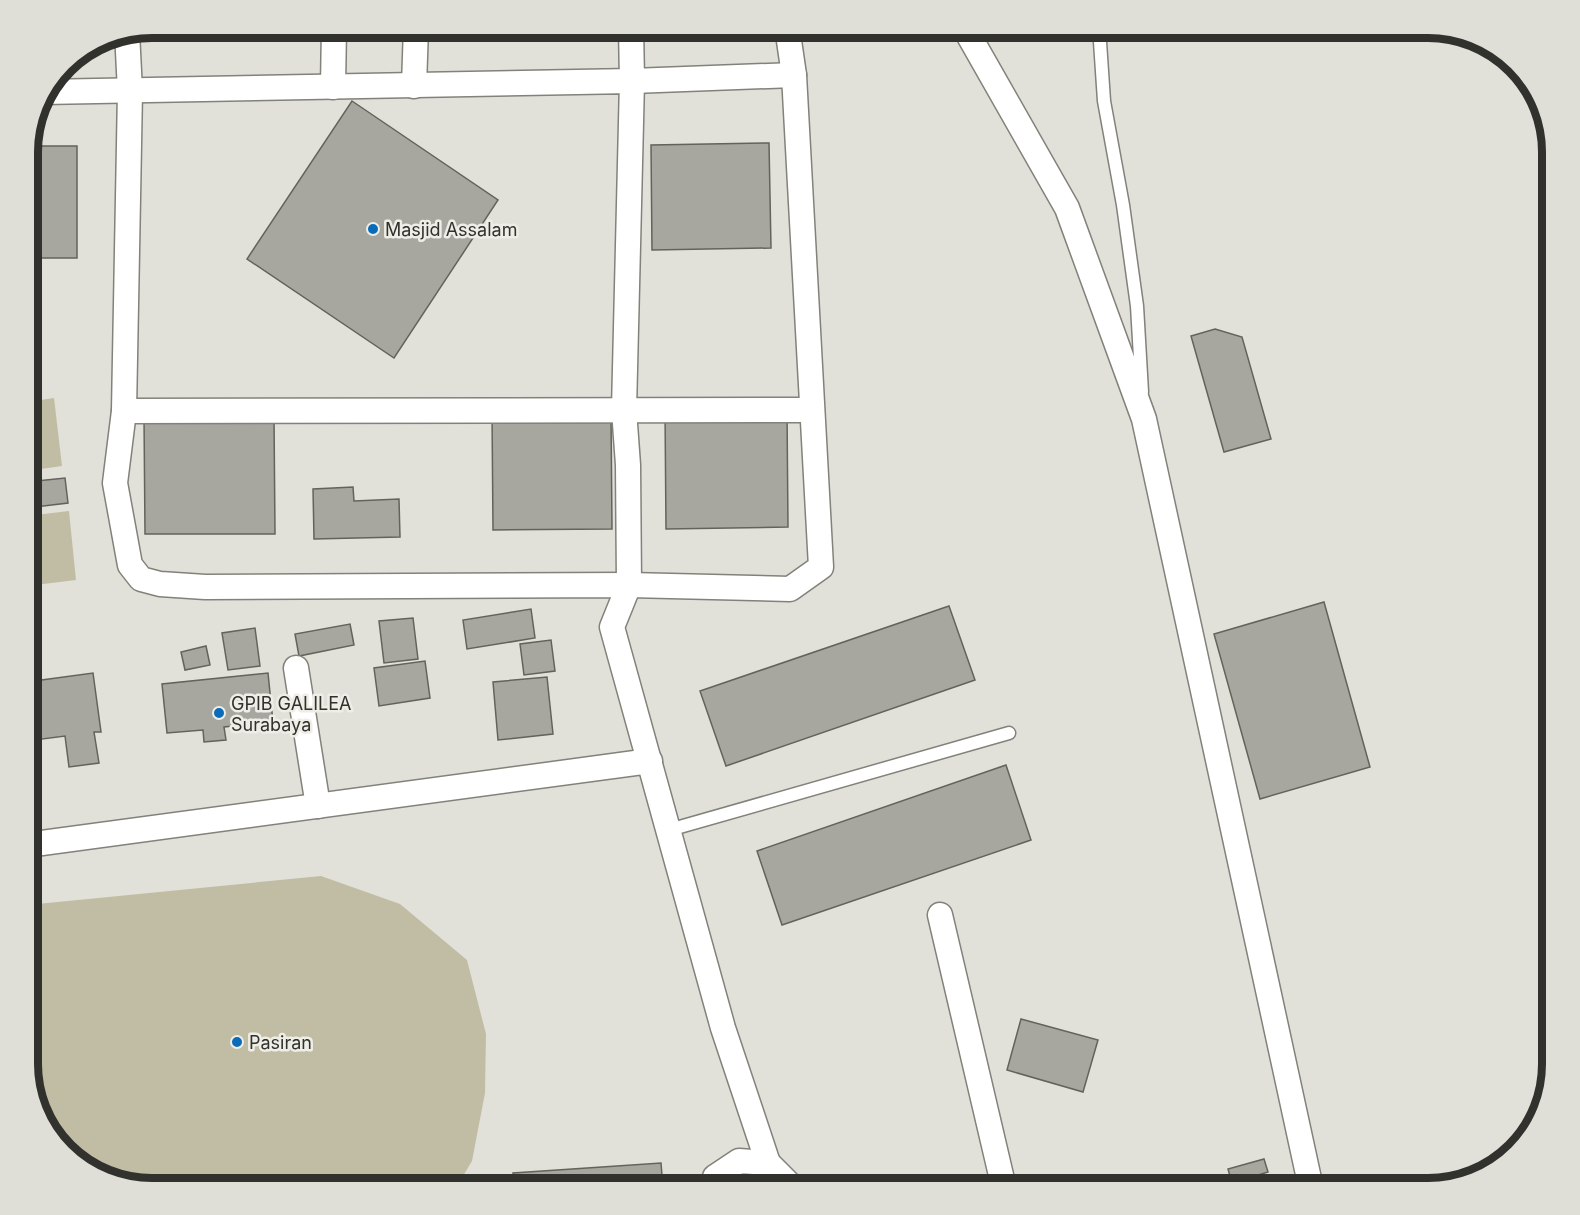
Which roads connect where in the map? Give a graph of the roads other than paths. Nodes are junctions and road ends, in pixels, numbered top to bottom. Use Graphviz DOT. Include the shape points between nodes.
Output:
graph roads {
  1 [pos="333,38"];
  2 [pos="416,38"];
  3 [pos="631,38"];
  4 [pos="789,38"];
  5 [pos="968,38"];
  6 [pos="1100,38"];
  7 [pos="127,40"];
  8 [pos="794,75"];
  9 [pos="632,81"];
  10 [pos="414,86"];
  11 [pos="333,87"];
  12 [pos="130,91"];
  13 [pos="54,92"];
  14 [pos="624,410"];
  15 [pos="812,410"];
  16 [pos="124,411"];
  17 [pos="1144,419"];
  18 [pos="628,585"];
  19 [pos="296,668"];
  20 [pos="1009,733"];
  21 [pos="650,761"];
  22 [pos="318,806"];
  23 [pos="669,830"];
  24 [pos="38,844"];
  25 [pos="940,915"];
  26 [pos="768,1163"];
  27 [pos="715,1178"];
  28 [pos="783,1178"];
  29 [pos="1002,1178"];
  30 [pos="1309,1178"];
  1 -- 11 [label="street"];
  2 -- 10 [label="street"];
  3 -- 9 [label="street"];
  4 -- 8 [label="street"];
  5 -- 17 [label="street" via="1067,208"];
  6 -- 17 [label="lane" via="1104,101 1137,306"];
  7 -- 12 [label="street"];
  8 -- 9 [label="street"];
  8 -- 15 [label="street"];
  9 -- 10 [label="street"];
  9 -- 14 [label="street"];
  10 -- 11 [label="street"];
  11 -- 12 [label="street"];
  12 -- 13 [label="street"];
  12 -- 16 [label="street"];
  14 -- 15 [label="street"];
  14 -- 16 [label="street"];
  14 -- 18 [label="street"];
  15 -- 18 [label="street" via="821,567 790,589"];
  16 -- 18 [label="street" via="116,483 130,565 141,579 205,587"];
  17 -- 30 [label="street"];
  18 -- 21 [label="street" via="612,627"];
  19 -- 22 [label="street"];
  20 -- 23 [label="lane"];
  21 -- 22 [label="street"];
  21 -- 23 [label="street"];
  22 -- 24 [label="street"];
  23 -- 26 [label="street" via="723,1028"];
  25 -- 29 [label="street"];
  26 -- 27 [label="street" via="739,1161"];
  26 -- 28 [label="street"];
}
